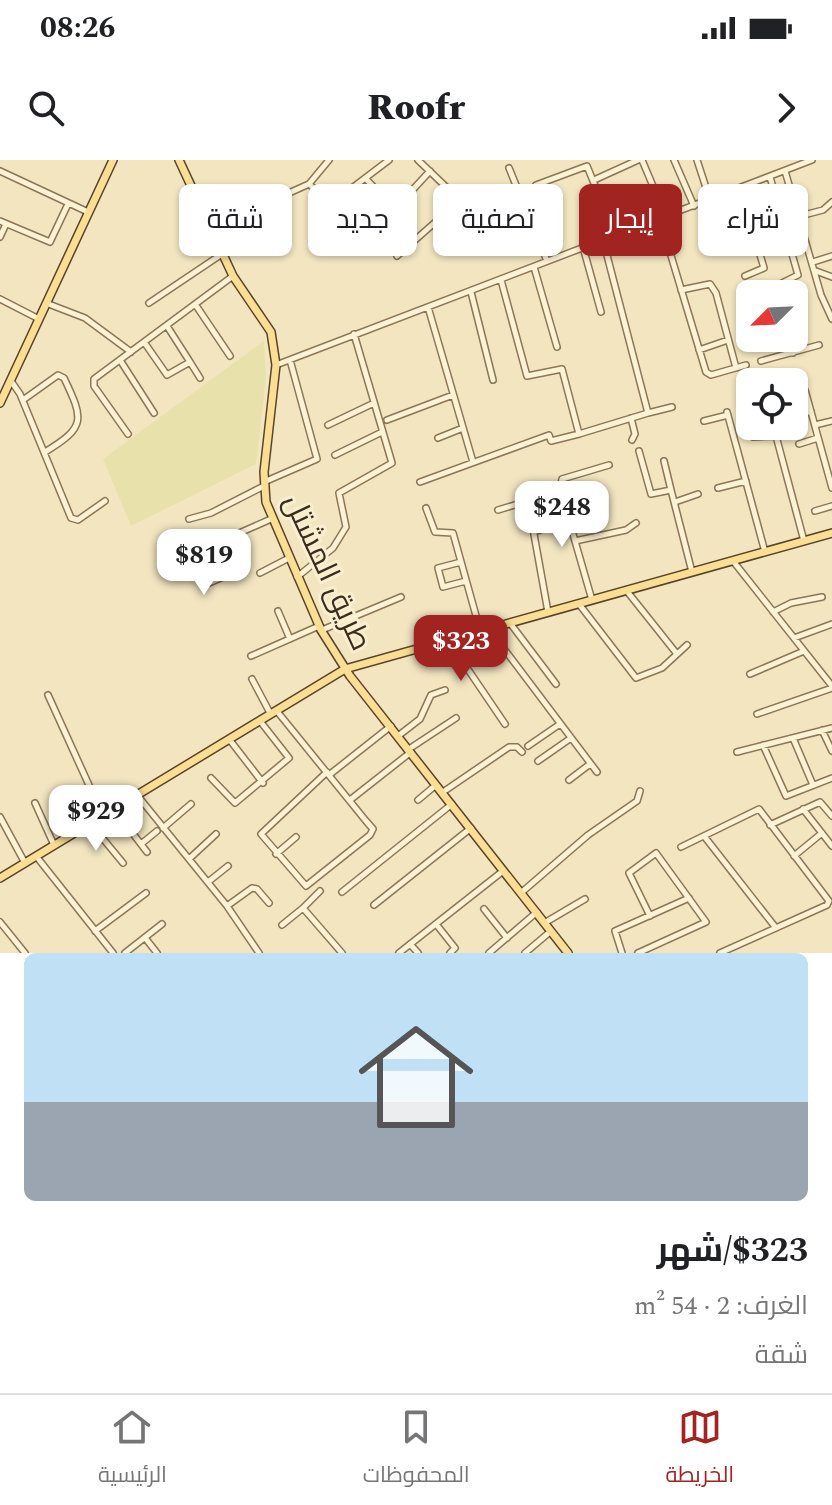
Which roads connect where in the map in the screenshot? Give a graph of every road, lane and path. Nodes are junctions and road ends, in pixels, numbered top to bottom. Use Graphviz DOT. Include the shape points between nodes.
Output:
graph roads {
  1 [pos="113,160"];
  2 [pos="179,160"];
  3 [pos="329,160"];
  4 [pos="389,160"];
  5 [pos="418,160"];
  6 [pos="640,160"];
  7 [pos="674,160"];
  8 [pos="697,160"];
  9 [pos="812,160"];
  10 [pos="509,168"];
  11 [pos="0,171"];
  12 [pos="430,171"];
  13 [pos="785,171"];
  14 [pos="770,177"];
  15 [pos="366,179"];
  16 [pos="594,180"];
  17 [pos="190,184"];
  18 [pos="309,184"];
  19 [pos="359,184"];
  20 [pos="371,184"];
  21 [pos="443,184"];
  22 [pos="516,184"];
  23 [pos="539,184"];
  24 [pos="596,184"];
  25 [pos="650,184"];
  26 [pos="705,184"];
  27 [pos="751,184"];
  28 [pos="789,184"];
  29 [pos="417,185"];
  30 [pos="832,202"];
  31 [pos="68,204"];
  32 [pos="698,204"];
  33 [pos="694,206"];
  34 [pos="682,211"];
  35 [pos="88,212"];
  36 [pos="808,214"];
  37 [pos="3,223"];
  38 [pos="433,224"];
  39 [pos="0,237"];
  40 [pos="417,238"];
  41 [pos="808,244"];
  42 [pos="579,249"];
  43 [pos="219,256"];
  44 [pos="223,256"];
  45 [pos="545,256"];
  46 [pos="585,256"];
  47 [pos="607,256"];
  48 [pos="672,256"];
  49 [pos="760,256"];
  50 [pos="832,256"];
  51 [pos="547,261"];
  52 [pos="813,262"];
  53 [pos="534,267"];
  54 [pos="815,270"];
  55 [pos="233,276"];
  56 [pos="745,276"];
  57 [pos="832,277"];
  58 [pos="501,280"];
  59 [pos="788,280"];
  60 [pos="681,290"];
  61 [pos="471,292"];
  62 [pos="0,299"];
  63 [pos="46,303"];
  64 [pos="149,303"];
  65 [pos="195,304"];
  66 [pos="428,307"];
  67 [pos="601,312"];
  68 [pos="39,319"];
  69 [pos="832,319"];
  70 [pos="167,325"];
  71 [pos="354,334"];
  72 [pos="728,340"];
  73 [pos="144,342"];
  74 [pos="819,345"];
  75 [pos="557,347"];
  76 [pos="699,350"];
  77 [pos="131,352"];
  78 [pos="793,353"];
  79 [pos="230,356"];
  80 [pos="120,360"];
  81 [pos="290,360"];
  82 [pos="761,361"];
  83 [pos="190,362"];
  84 [pos="276,365"];
  85 [pos="746,365"];
  86 [pos="736,368"];
  87 [pos="200,378"];
  88 [pos="493,380"];
  89 [pos="11,381"];
  90 [pos="453,395"];
  91 [pos="23,400"];
  92 [pos="808,401"];
  93 [pos="0,403"];
  94 [pos="374,403"];
  95 [pos="672,407"];
  96 [pos="811,411"];
  97 [pos="808,412"];
  98 [pos="154,413"];
  99 [pos="648,413"];
  100 [pos="631,418"];
  101 [pos="387,420"];
  102 [pos="704,421"];
  103 [pos="832,421"];
  104 [pos="328,425"];
  105 [pos="815,425"];
  106 [pos="463,428"];
  107 [pos="382,432"];
  108 [pos="128,434"];
  109 [pos="579,434"];
  110 [pos="438,438"];
  111 [pos="818,438"];
  112 [pos="632,440"];
  113 [pos="777,440"];
  114 [pos="799,444"];
  115 [pos="639,451"];
  116 [pos="45,452"];
  117 [pos="335,455"];
  118 [pos="664,461"];
  119 [pos="473,462"];
  120 [pos="609,465"];
  121 [pos="746,481"];
  122 [pos="420,482"];
  123 [pos="264,484"];
  124 [pos="718,488"];
  125 [pos="832,488"];
  126 [pos="560,489"];
  127 [pos="671,490"];
  128 [pos="698,494"];
  129 [pos="105,501"];
  130 [pos="528,501"];
  131 [pos="675,502"];
  132 [pos="832,506"];
  133 [pos="426,508"];
  134 [pos="498,510"];
  135 [pos="815,511"];
  136 [pos="189,519"];
  137 [pos="271,519"];
  138 [pos="569,520"];
  139 [pos="636,523"];
  140 [pos="534,532"];
  141 [pos="832,533"];
  142 [pos="575,541"];
  143 [pos="804,541"];
  144 [pos="765,552"];
  145 [pos="228,557"];
  146 [pos="289,558"];
  147 [pos="732,560"];
  148 [pos="461,562"];
  149 [pos="692,572"];
  150 [pos="260,573"];
  151 [pos="297,577"];
  152 [pos="466,581"];
  153 [pos="626,590"];
  154 [pos="401,597"];
  155 [pos="822,597"];
  156 [pos="592,600"];
  157 [pos="579,604"];
  158 [pos="278,611"];
  159 [pos="548,612"];
  160 [pos="773,612"];
  161 [pos="510,622"];
  162 [pos="832,624"];
  163 [pos="320,628"];
  164 [pos="484,629"];
  165 [pos="794,638"];
  166 [pos="290,639"];
  167 [pos="447,639"];
  168 [pos="687,645"];
  169 [pos="804,651"];
  170 [pos="677,654"];
  171 [pos="251,656"];
  172 [pos="345,669"];
  173 [pos="750,674"];
  174 [pos="252,679"];
  175 [pos="556,684"];
  176 [pos="832,687"];
  177 [pos="445,690"];
  178 [pos="48,695"];
  179 [pos="273,712"];
  180 [pos="757,714"];
  181 [pos="456,718"];
  182 [pos="259,720"];
  183 [pos="505,724"];
  184 [pos="560,724"];
  185 [pos="391,726"];
  186 [pos="832,728"];
  187 [pos="822,730"];
  188 [pos="398,736"];
  189 [pos="228,738"];
  190 [pos="571,738"];
  191 [pos="793,738"];
  192 [pos="763,745"];
  193 [pos="528,746"];
  194 [pos="410,751"];
  195 [pos="832,751"];
  196 [pos="522,752"];
  197 [pos="737,752"];
  198 [pos="538,761"];
  199 [pos="590,764"];
  200 [pos="597,772"];
  201 [pos="328,773"];
  202 [pos="211,778"];
  203 [pos="832,778"];
  204 [pos="569,780"];
  205 [pos="263,783"];
  206 [pos="437,784"];
  207 [pos="813,785"];
  208 [pos="640,791"];
  209 [pos="443,792"];
  210 [pos="137,795"];
  211 [pos="350,800"];
  212 [pos="418,800"];
  213 [pos="35,803"];
  214 [pos="191,804"];
  215 [pos="452,804"];
  216 [pos="114,809"];
  217 [pos="803,809"];
  218 [pos="103,816"];
  219 [pos="832,816"];
  220 [pos="0,817"];
  221 [pos="90,823"];
  222 [pos="770,825"];
  223 [pos="471,828"];
  224 [pos="160,830"];
  225 [pos="822,833"];
  226 [pos="216,834"];
  227 [pos="704,836"];
  228 [pos="296,837"];
  229 [pos="141,844"];
  230 [pos="54,845"];
  231 [pos="832,846"];
  232 [pos="681,847"];
  233 [pos="147,852"];
  234 [pos="276,854"];
  235 [pos="36,856"];
  236 [pos="794,856"];
  237 [pos="189,859"];
  238 [pos="25,863"];
  239 [pos="123,863"];
  240 [pos="228,866"];
  241 [pos="504,870"];
  242 [pos="0,878"];
  243 [pos="208,882"];
  244 [pos="320,891"];
  245 [pos="342,892"];
  246 [pos="522,892"];
  247 [pos="146,893"];
  248 [pos="689,898"];
  249 [pos="585,899"];
  250 [pos="269,903"];
  251 [pos="374,905"];
  252 [pos="227,906"];
  253 [pos="303,908"];
  254 [pos="484,909"];
  255 [pos="537,912"];
  256 [pos="650,916"];
  257 [pos="0,922"];
  258 [pos="546,922"];
  259 [pos="162,924"];
  260 [pos="436,924"];
  261 [pos="282,925"];
  262 [pos="776,928"];
  263 [pos="95,931"];
  264 [pos="551,931"];
  265 [pos="507,938"];
  266 [pos="146,939"];
  267 [pos="410,944"];
  268 [pos="108,947"];
  269 [pos="25,953"];
  270 [pos="99,953"];
  271 [pos="113,953"];
  272 [pos="125,953"];
  273 [pos="157,953"];
  274 [pos="259,953"];
  275 [pos="342,953"];
  276 [pos="399,953"];
  277 [pos="418,953"];
  278 [pos="450,953"];
  279 [pos="489,953"];
  280 [pos="525,953"];
  281 [pos="568,953"];
  282 [pos="622,953"];
  283 [pos="638,953"];
  284 [pos="720,953"];
  1 -- 35 [label="main road"];
  2 -- 17 [label="main road, طريق المشتل"];
  3 -- 18 [label="street"];
  4 -- 15 [label="street"];
  5 -- 12 [label="street"];
  6 -- 16 [label="street"];
  6 -- 25 [label="street"];
  7 -- 33 [label="street"];
  8 -- 26 [label="street"];
  9 -- 13 [label="street"];
  10 -- 22 [label="street"];
  11 -- 31 [label="street"];
  12 -- 21 [label="street"];
  12 -- 29 [label="street"];
  13 -- 14 [label="street"];
  13 -- 28 [label="street"];
  14 -- 27 [label="street"];
  14 -- 59 [label="street" via="798,275"];
  15 -- 19 [label="street"];
  15 -- 20 [label="street"];
  16 -- 23 [label="street" via="584,166"];
  16 -- 24 [label="street"];
  30 -- 36 [label="street"];
  31 -- 35 [label="street"];
  31 -- 37 [label="street" via="50,242"];
  32 -- 33 [label="street"];
  33 -- 34 [label="street"];
  35 -- 63 [label="main road"];
  37 -- 39 [label="street"];
  38 -- 40 [label="street"];
  41 -- 52 [label="street"];
  42 -- 51 [label="street"];
  43 -- 64 [label="street"];
  44 -- 55 [label="main road, طريق المشتل"];
  45 -- 51 [label="street"];
  46 -- 67 [label="street"];
  47 -- 99 [label="street"];
  48 -- 60 [label="street"];
  49 -- 56 [label="street" via="764,268"];
  50 -- 52 [label="street"];
  51 -- 53 [label="street"];
  52 -- 54 [label="street"];
  53 -- 58 [label="street"];
  53 -- 75 [label="street"];
  54 -- 57 [label="street"];
  54 -- 69 [label="street"];
  55 -- 65 [label="street"];
  55 -- 84 [label="main road, طريق المشتل" via="268,325"];
  58 -- 61 [label="street"];
  58 -- 109 [label="street" via="527,376 562,369"];
  60 -- 72 [label="street" via="710,284"];
  60 -- 76 [label="street"];
  61 -- 66 [label="street"];
  61 -- 88 [label="street"];
  62 -- 68 [label="street"];
  63 -- 68 [label="main road"];
  63 -- 77 [label="street" via="85,318"];
  65 -- 70 [label="street"];
  65 -- 79 [label="street"];
  66 -- 71 [label="street"];
  66 -- 90 [label="street"];
  68 -- 89 [label="main road"];
  70 -- 73 [label="street"];
  70 -- 83 [label="street"];
  71 -- 81 [label="street"];
  71 -- 94 [label="street"];
  72 -- 76 [label="street"];
  72 -- 86 [label="street"];
  73 -- 77 [label="street"];
  73 -- 83 [label="street" via="167,375"];
  74 -- 78 [label="street"];
  76 -- 86 [label="street" via="708,374"];
  77 -- 80 [label="street"];
  78 -- 82 [label="street"];
  80 -- 98 [label="street"];
  80 -- 108 [label="street" via="94,379 94,386"];
  81 -- 84 [label="street"];
  81 -- 123 [label="street" via="317,459"];
  83 -- 87 [label="street"];
  84 -- 123 [label="main road, طريق المشتل"];
  85 -- 86 [label="street"];
  89 -- 91 [label="street"];
  89 -- 93 [label="main road"];
  90 -- 101 [label="street"];
  90 -- 106 [label="street"];
  91 -- 116 [label="street"];
  91 -- 116 [label="street" via="58,375 78,407 78,428"];
  92 -- 96 [label="street"];
  94 -- 104 [label="street"];
  94 -- 107 [label="street"];
  95 -- 99 [label="street"];
  96 -- 97 [label="street"];
  96 -- 105 [label="street"];
  99 -- 100 [label="street"];
  100 -- 109 [label="street"];
  100 -- 112 [label="street"];
  102 -- 121 [label="street" via="727,414"];
  103 -- 105 [label="street"];
  105 -- 111 [label="street"];
  106 -- 110 [label="street"];
  106 -- 119 [label="street"];
  107 -- 117 [label="street"];
  107 -- 151 [label="street" via="391,465 339,493 346,527 339,540"];
  109 -- 119 [label="street" via="551,441 549,435"];
  111 -- 114 [label="street"];
  111 -- 125 [label="street"];
  113 -- 143 [label="street"];
  115 -- 127 [label="street" via="651,494"];
  116 -- 129 [label="street" via="71,518 78,520"];
  118 -- 127 [label="street"];
  119 -- 122 [label="street"];
  120 -- 126 [label="street" via="562,479"];
  121 -- 124 [label="street"];
  121 -- 144 [label="street"];
  123 -- 136 [label="street"];
  123 -- 137 [label="main road, طريق المشتل"];
  126 -- 130 [label="street"];
  126 -- 138 [label="street"];
  127 -- 131 [label="street"];
  128 -- 131 [label="street"];
  130 -- 134 [label="street"];
  130 -- 140 [label="street"];
  131 -- 149 [label="street"];
  132 -- 135 [label="street"];
  133 -- 148 [label="street" via="435,532 453,533"];
  137 -- 145 [label="street" via="228,538"];
  137 -- 146 [label="main road, طريق المشتل"];
  138 -- 140 [label="street"];
  138 -- 142 [label="street"];
  139 -- 142 [label="street"];
  140 -- 159 [label="street"];
  141 -- 143 [label="main road"];
  142 -- 156 [label="street"];
  143 -- 144 [label="main road"];
  144 -- 147 [label="main road"];
  145 -- 145 [label="street" via="204,570 211,584 232,573"];
  146 -- 150 [label="street"];
  146 -- 151 [label="main road, طريق المشتل"];
  147 -- 149 [label="main road"];
  147 -- 160 [label="street"];
  148 -- 152 [label="street"];
  148 -- 152 [label="street" via="437,570 440,584"];
  149 -- 153 [label="main road"];
  151 -- 163 [label="main road, طريق المشتل"];
  152 -- 164 [label="street"];
  153 -- 156 [label="main road"];
  153 -- 170 [label="street"];
  154 -- 163 [label="street"];
  155 -- 160 [label="street"];
  156 -- 157 [label="main road"];
  157 -- 159 [label="main road"];
  157 -- 170 [label="street" via="635,677 662,668"];
  158 -- 166 [label="street"];
  159 -- 161 [label="main road"];
  160 -- 165 [label="street"];
  161 -- 164 [label="main road"];
  161 -- 175 [label="street"];
  162 -- 165 [label="street"];
  163 -- 166 [label="street"];
  163 -- 172 [label="main road, طريق المشتل"];
  164 -- 167 [label="main road"];
  164 -- 184 [label="street"];
  165 -- 169 [label="street"];
  166 -- 171 [label="street"];
  167 -- 172 [label="main road"];
  167 -- 183 [label="street"];
  168 -- 170 [label="street"];
  169 -- 173 [label="street"];
  169 -- 176 [label="street"];
  172 -- 179 [label="main road"];
  172 -- 185 [label="main road, طريق المشتل"];
  174 -- 179 [label="street"];
  176 -- 180 [label="street"];
  177 -- 188 [label="street" via="431,695 420,719"];
  178 -- 218 [label="street"];
  179 -- 182 [label="main road"];
  179 -- 201 [label="street"];
  181 -- 194 [label="street"];
  182 -- 189 [label="main road"];
  182 -- 205 [label="street" via="290,756"];
  184 -- 190 [label="street"];
  184 -- 193 [label="street"];
  185 -- 188 [label="main road, طريق المشتل"];
  185 -- 201 [label="street"];
  186 -- 187 [label="street"];
  187 -- 191 [label="street"];
  187 -- 195 [label="street"];
  188 -- 194 [label="main road, طريق المشتل"];
  189 -- 205 [label="street"];
  189 -- 210 [label="main road"];
  190 -- 198 [label="street"];
  190 -- 199 [label="street"];
  191 -- 192 [label="street"];
  191 -- 207 [label="street"];
  192 -- 197 [label="street"];
  192 -- 207 [label="street" via="786,796"];
  194 -- 206 [label="main road, طريق المشتل"];
  194 -- 211 [label="street"];
  196 -- 209 [label="street" via="509,747"];
  199 -- 200 [label="street"];
  199 -- 204 [label="street"];
  201 -- 211 [label="street"];
  201 -- 234 [label="street" via="262,832"];
  202 -- 205 [label="street" via="235,803"];
  203 -- 207 [label="street"];
  206 -- 209 [label="main road, طريق المشتل"];
  206 -- 212 [label="street"];
  208 -- 246 [label="street" via="637,801"];
  209 -- 215 [label="main road, طريق المشتل"];
  210 -- 216 [label="main road"];
  210 -- 224 [label="street"];
  211 -- 234 [label="street" via="372,833 307,886"];
  213 -- 230 [label="street"];
  214 -- 224 [label="street"];
  215 -- 223 [label="main road, طريق المشتل"];
  215 -- 245 [label="street"];
  216 -- 218 [label="main road"];
  216 -- 229 [label="street"];
  217 -- 219 [label="street" via="820,802"];
  217 -- 222 [label="street"];
  217 -- 225 [label="street"];
  218 -- 221 [label="main road"];
  220 -- 238 [label="street"];
  221 -- 230 [label="main road"];
  221 -- 239 [label="street"];
  222 -- 227 [label="street" via="759,809"];
  222 -- 236 [label="street"];
  223 -- 241 [label="main road, طريق المشتل"];
  223 -- 251 [label="street"];
  224 -- 229 [label="street"];
  224 -- 237 [label="street"];
  225 -- 231 [label="street"];
  225 -- 236 [label="street"];
  226 -- 237 [label="street"];
  227 -- 232 [label="street"];
  227 -- 262 [label="street"];
  228 -- 234 [label="street"];
  229 -- 233 [label="street"];
  230 -- 235 [label="main road"];
  235 -- 238 [label="main road"];
  235 -- 263 [label="street"];
  236 -- 262 [label="street" via="829,901"];
  237 -- 243 [label="street"];
  238 -- 242 [label="main road"];
  240 -- 243 [label="street"];
  241 -- 246 [label="main road, طريق المشتل"];
  241 -- 260 [label="street"];
  243 -- 252 [label="street"];
  244 -- 253 [label="street"];
  246 -- 255 [label="main road, طريق المشتل"];
  247 -- 263 [label="street"];
  248 -- 256 [label="street"];
  248 -- 256 [label="street" via="656,853 629,873"];
  248 -- 283 [label="street" via="705,923"];
  249 -- 258 [label="street"];
  250 -- 252 [label="street" via="252,888"];
  252 -- 274 [label="street"];
  253 -- 261 [label="street"];
  253 -- 275 [label="street"];
  254 -- 265 [label="street"];
  255 -- 258 [label="main road, طريق المشتل"];
  255 -- 265 [label="street"];
  256 -- 282 [label="street" via="614,932"];
  257 -- 269 [label="street"];
  258 -- 264 [label="main road, طريق المشتل"];
  259 -- 266 [label="street"];
  260 -- 267 [label="street"];
  260 -- 278 [label="street" via="455,948"];
  262 -- 284 [label="street"];
  263 -- 268 [label="street"];
  264 -- 280 [label="street"];
  264 -- 281 [label="main road, طريق المشتل"];
  265 -- 279 [label="street"];
  266 -- 272 [label="street"];
  266 -- 273 [label="street"];
  267 -- 276 [label="street"];
  267 -- 277 [label="street"];
  268 -- 270 [label="street"];
  268 -- 271 [label="street"];
}
